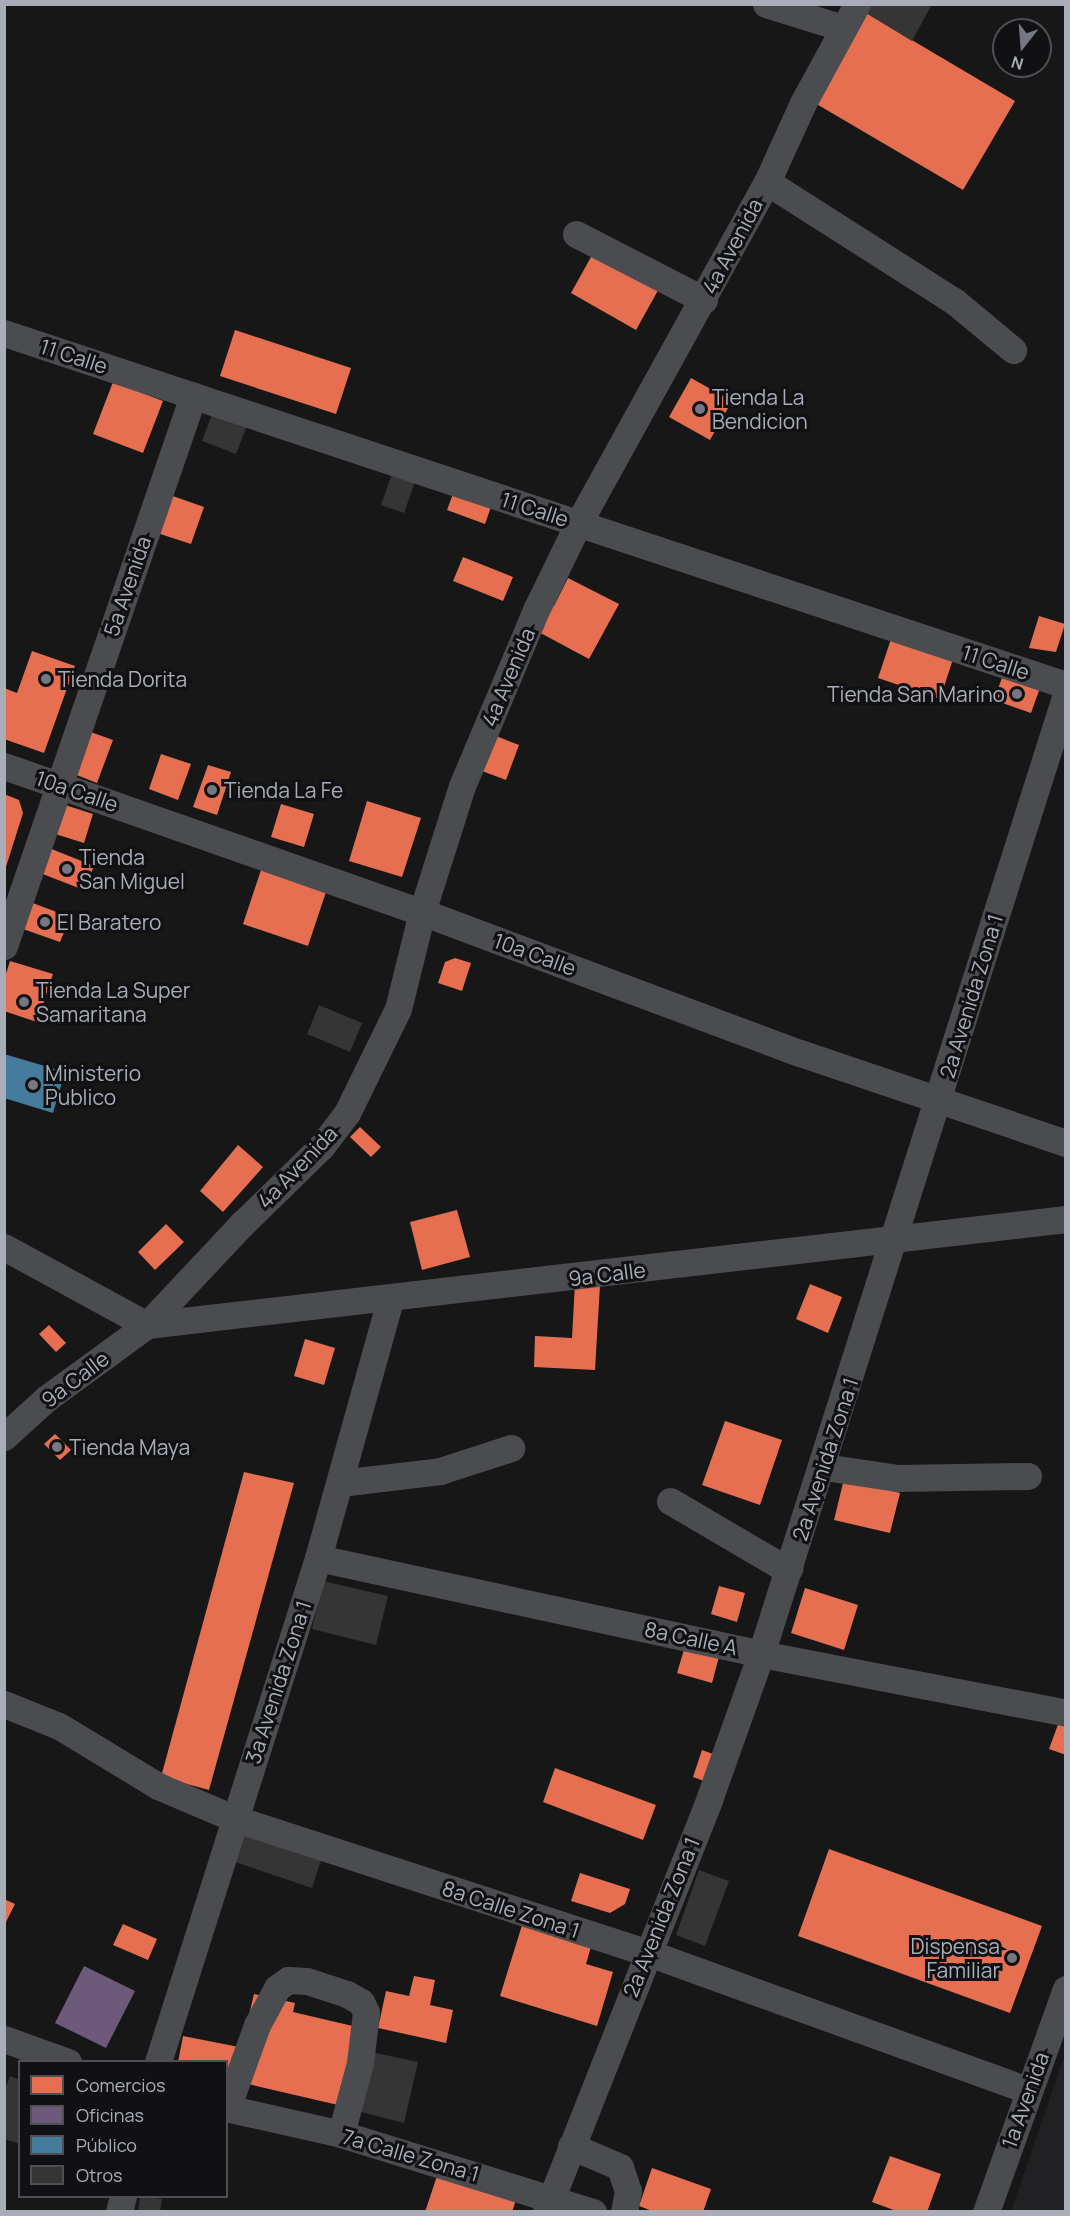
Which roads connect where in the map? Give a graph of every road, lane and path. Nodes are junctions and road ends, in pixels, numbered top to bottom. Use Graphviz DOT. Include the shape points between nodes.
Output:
graph roads {
  1 [pos="766,4"];
  2 [pos="857,4"];
  3 [pos="843,28"];
  4 [pos="767,182"];
  5 [pos="576,234"];
  6 [pos="704,300"];
  7 [pos="4,333"];
  8 [pos="1013,350"];
  9 [pos="193,396"];
  10 [pos="578,524"];
  11 [pos="1065,685"];
  12 [pos="1065,694"];
  13 [pos="4,766"];
  14 [pos="58,784"];
  15 [pos="422,912"];
  16 [pos="4,946"];
  17 [pos="939,1099"];
  18 [pos="1065,1143"];
  19 [pos="1065,1219"];
  20 [pos="893,1240"];
  21 [pos="4,1247"];
  22 [pos="390,1300"];
  23 [pos="147,1326"];
  24 [pos="4,1437"];
  25 [pos="511,1448"];
  26 [pos="824,1467"];
  27 [pos="1028,1476"];
  28 [pos="340,1483"];
  29 [pos="670,1501"];
  30 [pos="318,1558"];
  31 [pos="790,1568"];
  32 [pos="761,1654"];
  33 [pos="4,1704"];
  34 [pos="1065,1713"];
  35 [pos="233,1818"];
  36 [pos="646,1952"];
  37 [pos="1065,1989"];
  38 [pos="4,2039"];
  39 [pos="65,2060"];
  40 [pos="158,2060"];
  41 [pos="1028,2090"];
  42 [pos="228,2105"];
  43 [pos="228,2108"];
  44 [pos="341,2134"];
  45 [pos="571,2146"];
  46 [pos="548,2204"];
  47 [pos="594,2211"];
  48 [pos="624,2211"];
  49 [pos="986,2211"];
  1 -- 3 [label="street"];
  2 -- 3 [label="street, 4a Avenida"];
  3 -- 4 [label="street, 4a Avenida"];
  4 -- 6 [label="street, 4a Avenida"];
  4 -- 8 [label="street" via="954,301"];
  5 -- 6 [label="street"];
  6 -- 10 [label="street, 4a Avenida"];
  7 -- 9 [label="street, 11 Calle"];
  9 -- 10 [label="street, 11 Calle"];
  9 -- 14 [label="street, 5a Avenida"];
  10 -- 11 [label="street, 11 Calle"];
  10 -- 15 [label="street, 4a Avenida" via="537,608 462,786"];
  12 -- 17 [label="street, 2a Avenida Zona 1"];
  13 -- 14 [label="street, 10a Calle"];
  14 -- 15 [label="street, 10a Calle"];
  14 -- 16 [label="street, 5a Avenida"];
  15 -- 17 [label="street, 10a Calle" via="800,1053"];
  15 -- 23 [label="street, 4a Avenida" via="398,1009 348,1113 321,1147"];
  17 -- 18 [label="street, 10a Calle"];
  17 -- 20 [label="street, 2a Avenida Zona 1"];
  19 -- 20 [label="street, 9a Calle"];
  20 -- 22 [label="street, 9a Calle"];
  20 -- 26 [label="street, 2a Avenida Zona 1"];
  21 -- 23 [label="street"];
  22 -- 23 [label="street, 9a Calle"];
  22 -- 28 [label="street, 3a Avenida Zona 1"];
  23 -- 24 [label="street, 9a Calle" via="47,1398"];
  25 -- 28 [label="street" via="440,1471"];
  26 -- 27 [label="street" via="898,1478"];
  26 -- 31 [label="street, 2a Avenida Zona 1"];
  28 -- 30 [label="street, 3a Avenida Zona 1"];
  29 -- 31 [label="street"];
  30 -- 32 [label="street, 8a Calle A"];
  30 -- 35 [label="street, 3a Avenida Zona 1"];
  31 -- 32 [label="street, 2a Avenida Zona 1"];
  32 -- 34 [label="street, 8a Calle A"];
  32 -- 36 [label="street, 2a Avenida Zona 1" via="710,1797"];
  33 -- 35 [label="street, 8a Calle Zona 1" via="59,1726 158,1786"];
  35 -- 36 [label="street, 8a Calle Zona 1"];
  35 -- 40 [label="street, 3a Avenida Zona 1"];
  36 -- 41 [label="street, 8a Calle Zona 1"];
  36 -- 45 [label="street, 2a Avenida Zona 1"];
  37 -- 41 [label="street, 1a Avenida"];
  38 -- 39 [label="street"];
  41 -- 49 [label="street, 1a Avenida"];
  42 -- 44 [label="street" via="257,2025 277,1988 288,1980 307,1981 346,1994 361,2002 366,2012 360,2063"];
  43 -- 44 [label="street, 7a Calle Zona 1"];
  44 -- 46 [label="street, 7a Calle Zona 1"];
  45 -- 46 [label="street, 2a Avenida Zona 1"];
  45 -- 48 [label="street" via="620,2167 628,2192"];
  46 -- 47 [label="street, 7a Calle Zona 1"];
}
